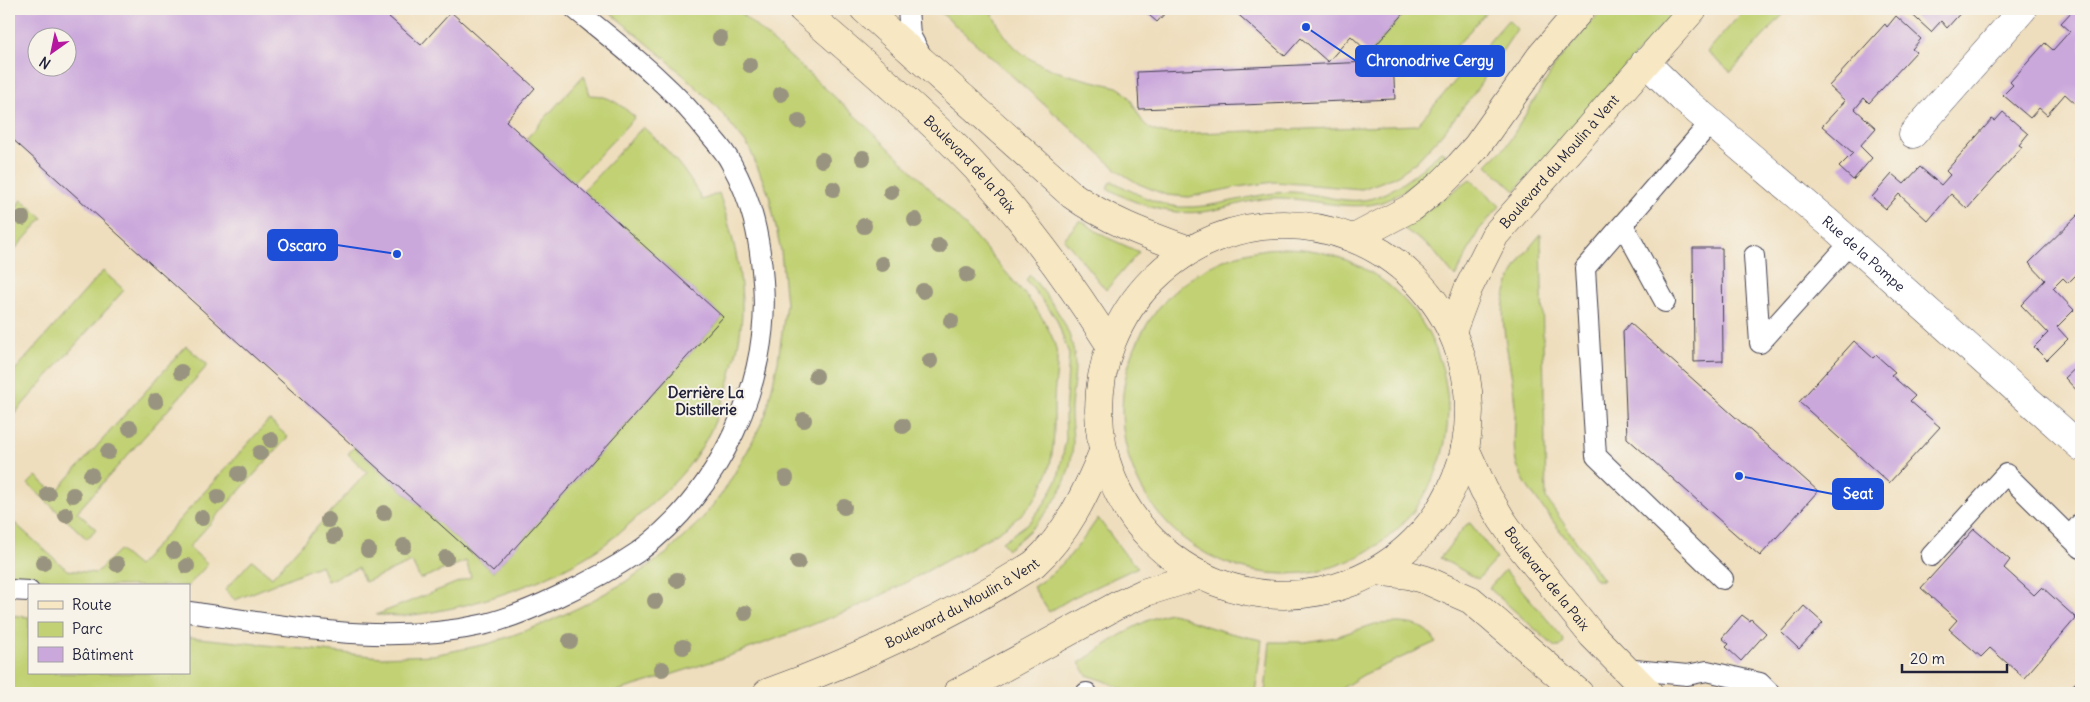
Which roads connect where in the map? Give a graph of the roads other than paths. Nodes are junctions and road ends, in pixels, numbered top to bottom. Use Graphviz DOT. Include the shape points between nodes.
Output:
graph roads {
  1 [pos="575,9"];
  2 [pos="802,9"];
  3 [pos="864,9"];
  4 [pos="908,9"];
  5 [pos="1581,9"];
  6 [pos="1693,9"];
  7 [pos="2023,9"];
  8 [pos="1645,62"];
  9 [pos="925,64"];
  10 [pos="1711,122"];
  11 [pos="1913,134"];
  12 [pos="1624,225"];
  13 [pos="1354,238"];
  14 [pos="1852,242"];
  15 [pos="1189,250"];
  16 [pos="1754,256"];
  17 [pos="1665,302"];
  18 [pos="1452,332"];
  19 [pos="1110,345"];
  20 [pos="1465,448"];
  21 [pos="2081,448"];
  22 [pos="1104,452"];
  23 [pos="2078,536"];
  24 [pos="1931,556"];
  25 [pos="1376,571"];
  26 [pos="1201,575"];
  27 [pos="1723,578"];
  28 [pos="9,590"];
  29 [pos="28,591"];
  30 [pos="190,612"];
  31 [pos="1624,669"];
  32 [pos="767,693"];
  33 [pos="957,693"];
  34 [pos="1579,693"];
  35 [pos="1649,693"];
  36 [pos="1770,693"];
  1 -- 30 [label="lane" via="653,73 694,114 730,161 749,200 761,248 765,307 759,351 748,399 731,440 706,480 677,517 639,551 596,579 487,624 421,634 368,635"];
  2 -- 19 [label="main road, Boulevard de la Paix" via="930,122 981,174 1066,279"];
  3 -- 9 [label="main road"];
  4 -- 9 [label="lane" via="910,34"];
  5 -- 13 [label="main road" via="1540,57 1477,146 1447,178 1413,207"];
  6 -- 8 [label="main road, Boulevard du Moulin à Vent"];
  7 -- 11 [label="street"];
  8 -- 10 [label="street, Rue de la Pompe"];
  8 -- 18 [label="main road, Boulevard du Moulin à Vent" via="1495,235 1468,289"];
  9 -- 15 [label="main road" via="1083,203 1132,230"];
  10 -- 12 [label="lane"];
  10 -- 14 [label="street, Rue de la Pompe"];
  12 -- 17 [label="lane"];
  12 -- 27 [label="lane" via="1585,268 1596,456"];
  13 -- 15 [label="main road" via="1318,228 1280,224 1242,229"];
  13 -- 18 [label="main road" via="1385,255 1412,276 1435,302"];
  14 -- 16 [label="lane" via="1760,343"];
  14 -- 21 [label="street, Rue de la Pompe"];
  15 -- 19 [label="main road" via="1147,284 1126,312"];
  18 -- 20 [label="main road" via="1460,350 1468,389 1470,409"];
  19 -- 22 [label="main road" via="1099,398"];
  20 -- 25 [label="main road" via="1454,486 1434,519 1408,548"];
  20 -- 31 [label="main road, Boulevard de la Paix" via="1484,490 1516,540 1568,608"];
  22 -- 26 [label="main road" via="1117,490 1139,524 1167,553"];
  22 -- 32 [label="main road, Boulevard du Moulin à Vent" via="1068,525 1034,564 911,631"];
  23 -- 24 [label="lane" via="2006,474"];
  25 -- 26 [label="main road" via="1325,591 1289,595 1235,588"];
  25 -- 34 [label="main road" via="1426,580 1471,600"];
  26 -- 33 [label="main road" via="1152,590 1116,606"];
  28 -- 29 [label="lane"];
  31 -- 35 [label="main road, Boulevard de la Paix"];
  31 -- 36 [label="lane" via="1687,675 1707,671 1760,684"];
}
